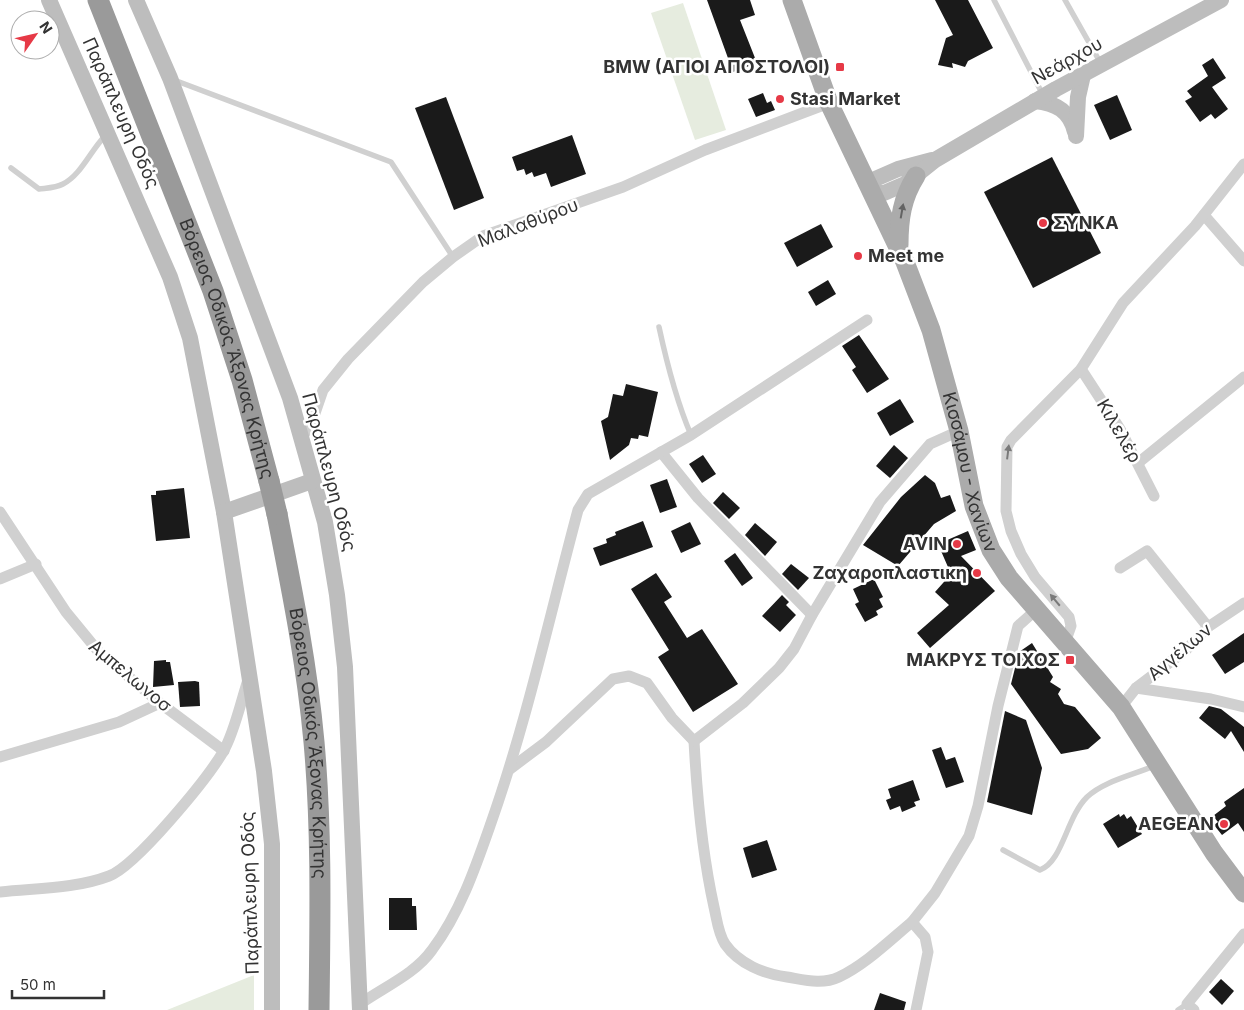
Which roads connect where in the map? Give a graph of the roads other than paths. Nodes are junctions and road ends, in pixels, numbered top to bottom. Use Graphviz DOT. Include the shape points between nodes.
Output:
graph roads {
  1 [pos="49,0"];
  2 [pos="98,0"];
  3 [pos="136,0"];
  4 [pos="792,0"];
  5 [pos="994,0"];
  6 [pos="1065,0"];
  7 [pos="1221,0"];
  8 [pos="1101,64"];
  9 [pos="1083,75"];
  10 [pos="170,78"];
  11 [pos="1040,99"];
  12 [pos="829,103"];
  13 [pos="106,134"];
  14 [pos="1244,164"];
  15 [pos="11,168"];
  16 [pos="913,171"];
  17 [pos="868,188"];
  18 [pos="1204,215"];
  19 [pos="899,249"];
  20 [pos="453,257"];
  21 [pos="1244,261"];
  22 [pos="867,320"];
  23 [pos="659,327"];
  24 [pos="1081,369"];
  25 [pos="1244,377"];
  26 [pos="959,431"];
  27 [pos="691,435"];
  28 [pos="301,439"];
  29 [pos="661,452"];
  30 [pos="1138,463"];
  31 [pos="312,481"];
  32 [pos="1154,496"];
  33 [pos="0,512"];
  34 [pos="224,512"];
  35 [pos="36,564"];
  36 [pos="1120,568"];
  37 [pos="0,580"];
  38 [pos="1244,603"];
  39 [pos="1036,609"];
  40 [pos="812,615"];
  41 [pos="1208,627"];
  42 [pos="1066,643"];
  43 [pos="248,680"];
  44 [pos="1136,688"];
  45 [pos="160,703"];
  46 [pos="1121,707"];
  47 [pos="1244,707"];
  48 [pos="694,741"];
  49 [pos="224,750"];
  50 [pos="0,758"];
  51 [pos="1158,765"];
  52 [pos="510,768"];
  53 [pos="1003,850"];
  54 [pos="0,892"];
  55 [pos="1244,892"];
  56 [pos="913,923"];
  57 [pos="1244,934"];
  58 [pos="360,1007"];
  59 [pos="1187,1008"];
  60 [pos="272,1010"];
  61 [pos="319,1010"];
  62 [pos="916,1010"];
  1 -- 13 [label="street, Παράπλευρη Οδός"];
  2 -- 61 [label="highway, Βόρειος Οδικός Άξονας Κρήτης, bridge" via="214,291 278,514 298,623 314,741 319,826"];
  3 -- 10 [label="street, Παράπλευρη Οδός"];
  4 -- 12 [label="main road, Κισσάμου - Χανίων"];
  5 -- 11 [label="lane"];
  6 -- 8 [label="lane"];
  7 -- 8 [label="street, Νεάρχου"];
  8 -- 9 [label="street, Νεάρχου"];
  9 -- 11 [label="street, Νεάρχου"];
  9 -- 11 [label="street" via="1076,136 1065,111"];
  10 -- 20 [label="lane" via="391,162"];
  10 -- 28 [label="street, Παράπλευρη Οδός" via="290,398"];
  11 -- 16 [label="street, Νεάρχου"];
  12 -- 17 [label="main road, Κισσάμου - Χανίων"];
  12 -- 20 [label="street, Μαλαθύρου" via="706,150 623,187 483,236"];
  13 -- 15 [label="lane" via="77,173 62,185 39,189"];
  13 -- 34 [label="street, Παράπλευρη Οδός" via="170,277 190,338"];
  14 -- 18 [label="street"];
  16 -- 17 [label="street, Νεάρχου" via="894,190"];
  19 -- 16 [label="main road, one-way" via="902,204"];
  17 -- 19 [label="main road, Κισσάμου - Χανίων"];
  18 -- 21 [label="street"];
  18 -- 24 [label="street" via="1123,303"];
  19 -- 26 [label="main road, Κισσάμου - Χανίων" via="931,330"];
  20 -- 28 [label="street, Μαλαθύρου" via="348,359 323,390 312,422"];
  22 -- 27 [label="street"];
  23 -- 27 [label="lane" via="669,371"];
  24 -- 30 [label="street, Κιλελέρ"];
  42 -- 24 [label="street, one-way" via="1071,626 1069,617 1035,577 1020,554 1011,531 1006,511 1007,447 1010,440"];
  25 -- 30 [label="street"];
  26 -- 39 [label="main road, Κισσάμου - Χανίων" via="974,506 991,550 1009,578"];
  26 -- 40 [label="street" via="930,444 908,466 880,502"];
  27 -- 29 [label="street"];
  28 -- 31 [label="street, Παράπλευρη Οδός"];
  29 -- 40 [label="street" via="698,498"];
  29 -- 52 [label="street" via="588,494 578,510"];
  30 -- 32 [label="street, Κιλελέρ"];
  31 -- 34 [label="street"];
  31 -- 58 [label="street, Παράπλευρη Οδός" via="325,522 345,667"];
  33 -- 35 [label="street, Αμπελωνοσ"];
  34 -- 43 [label="street, Παράπλευρη Οδός"];
  35 -- 37 [label="street"];
  35 -- 45 [label="street, Αμπελωνοσ" via="84,636"];
  36 -- 41 [label="street" via="1147,550"];
  38 -- 41 [label="street, Αγγέλων"];
  39 -- 42 [label="main road, Κισσάμου - Χανίων"];
  39 -- 56 [label="street" via="1018,626 969,836"];
  40 -- 48 [label="street" via="794,649 779,668 743,703"];
  41 -- 44 [label="street, Αγγέλων" via="1186,650"];
  42 -- 46 [label="main road, Κισσάμου - Χανίων"];
  43 -- 49 [label="street"];
  43 -- 60 [label="street, Παράπλευρη Οδός" via="264,772 272,844"];
  44 -- 46 [label="street, Αγγέλων"];
  44 -- 47 [label="street"];
  45 -- 49 [label="street, Αμπελωνοσ"];
  45 -- 50 [label="street" via="119,722"];
  46 -- 51 [label="main road, Κισσάμου - Χανίων"];
  48 -- 52 [label="street" via="672,718 647,683 629,676 613,679 546,742"];
  48 -- 56 [label="street" via="697,794 718,928 726,946 743,962 780,976 820,982 838,978"];
  49 -- 54 [label="street" via="175,814 120,871 71,885"];
  51 -- 53 [label="lane" via="1106,785 1088,796 1075,812 1059,851 1049,866 1040,870"];
  51 -- 55 [label="main road, Κισσάμου - Χανίων" via="1214,853"];
  52 -- 58 [label="street" via="478,862 454,915 432,951 411,971"];
  56 -- 62 [label="street" via="925,937 928,952"];
  57 -- 59 [label="street"];
}
